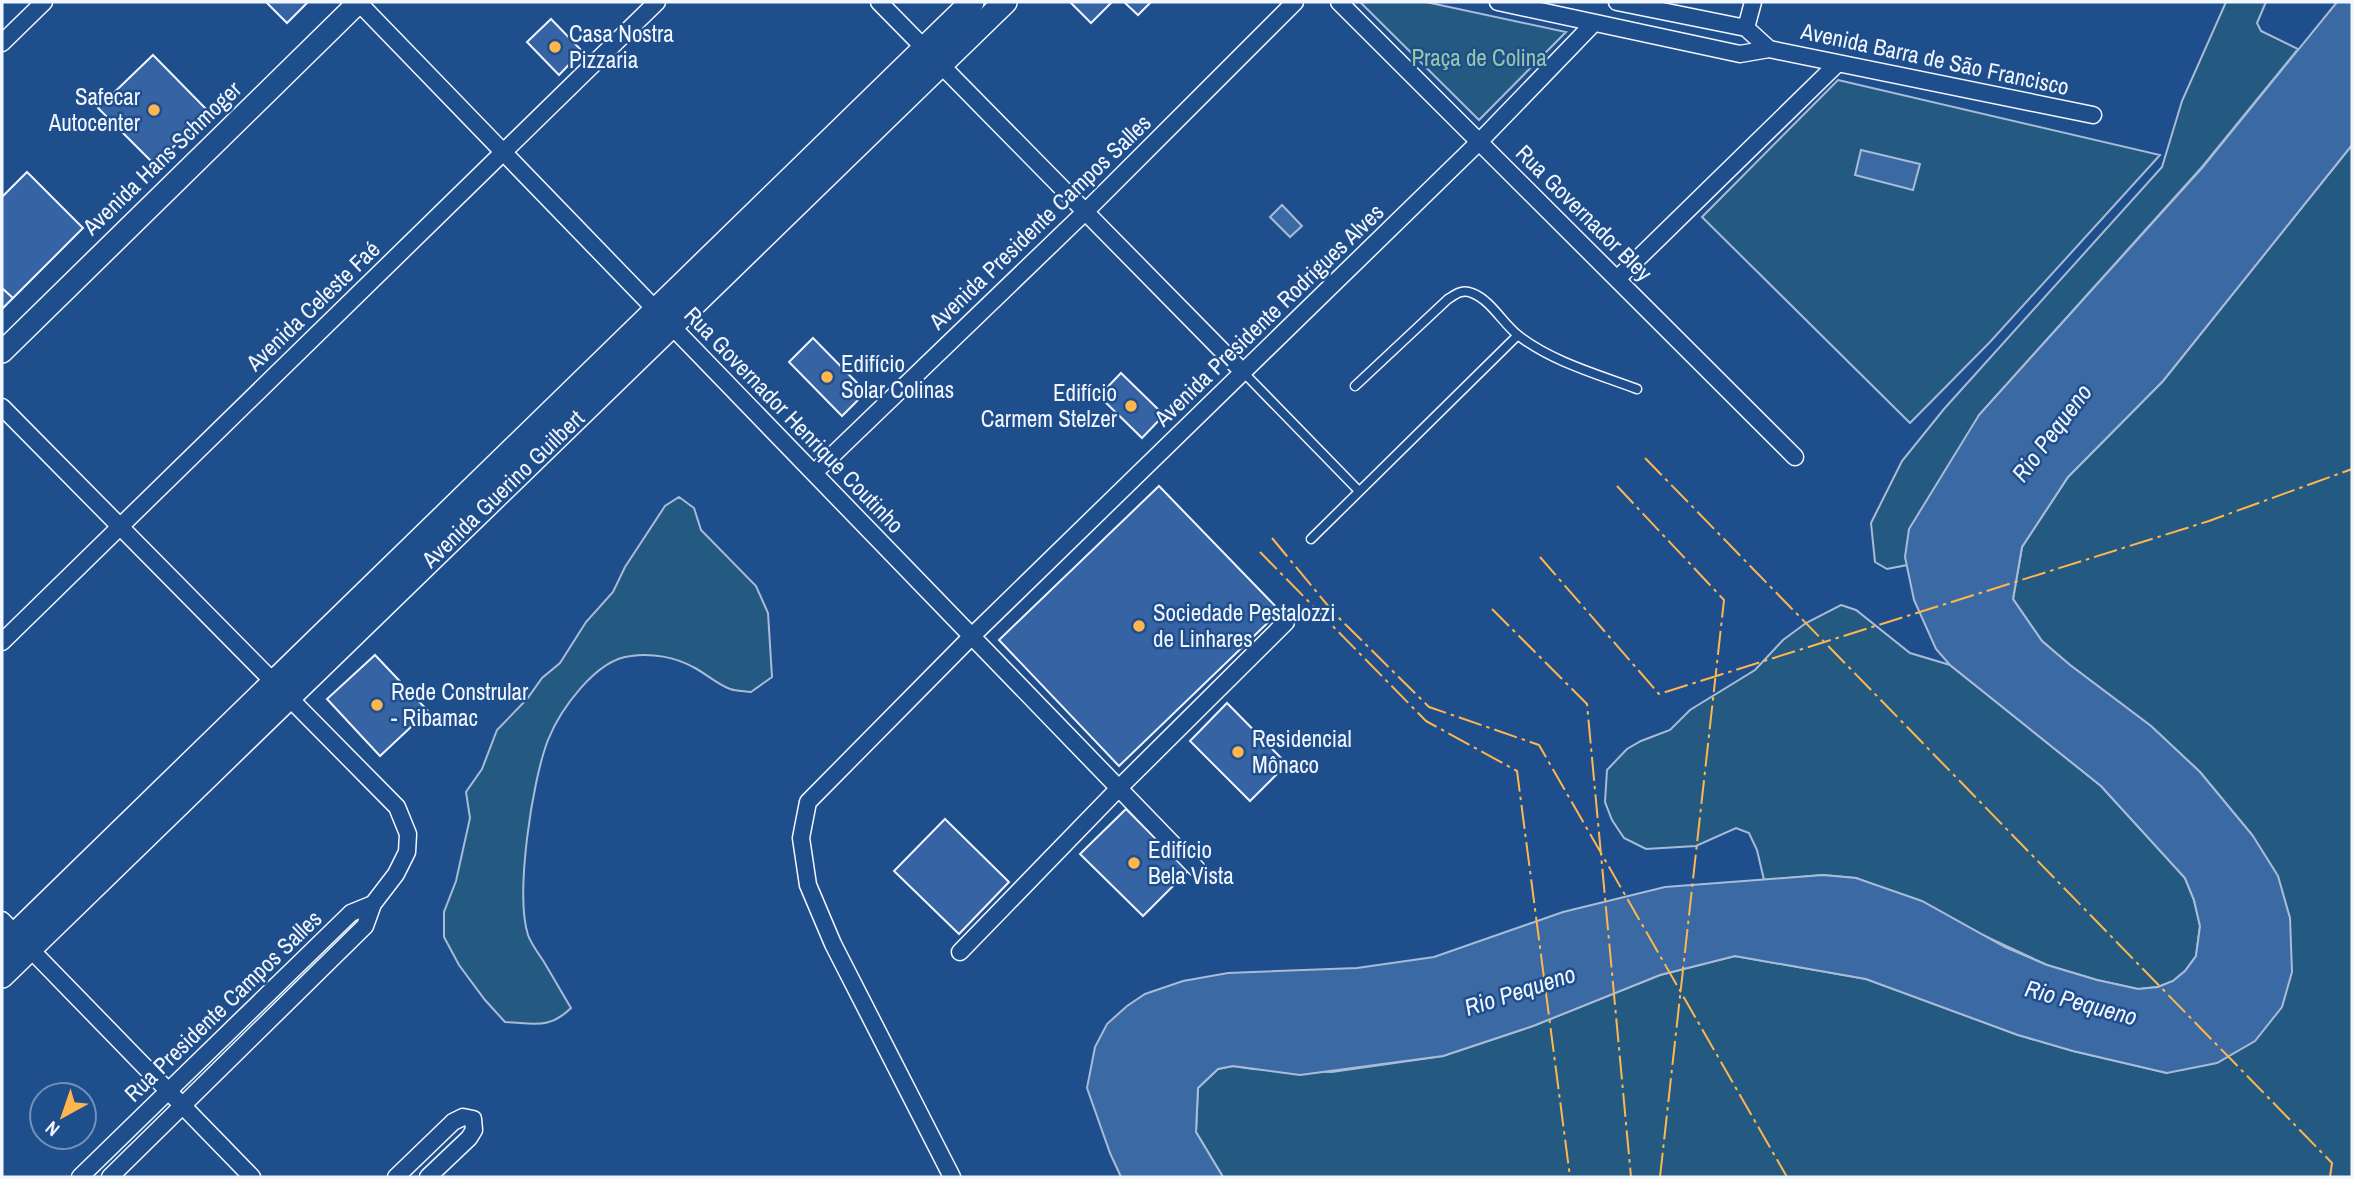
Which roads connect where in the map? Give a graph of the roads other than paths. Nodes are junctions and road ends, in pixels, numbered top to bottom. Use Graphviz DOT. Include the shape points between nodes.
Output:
graph roads {
  1 [pos="44,2"];
  2 [pos="339,2"];
  3 [pos="359,2"];
  4 [pos="657,2"];
  5 [pos="879,2"];
  6 [pos="972,2"];
  7 [pos="1005,2"];
  8 [pos="1295,2"];
  9 [pos="1339,2"];
  10 [pos="1498,2"];
  11 [pos="1617,2"];
  12 [pos="1753,2"];
  13 [pos="1527,5"];
  14 [pos="1594,23"];
  15 [pos="1746,29"];
  16 [pos="2,43"];
  17 [pos="1769,49"];
  18 [pos="932,56"];
  19 [pos="1838,62"];
  20 [pos="2093,115"];
  21 [pos="1480,141"];
  22 [pos="503,152"];
  23 [pos="1085,212"];
  24 [pos="1618,278"];
  25 [pos="664,317"];
  26 [pos="2,332"];
  27 [pos="1518,335"];
  28 [pos="2,352"];
  29 [pos="1243,372"];
  30 [pos="1355,386"];
  31 [pos="1637,389"];
  32 [pos="2,407"];
  33 [pos="1795,457"];
  34 [pos="814,473"];
  35 [pos="1359,491"];
  36 [pos="120,526"];
  37 [pos="1311,539"];
  38 [pos="1286,622"];
  39 [pos="972,636"];
  40 [pos="2,642"];
  41 [pos="281,690"];
  42 [pos="1119,788"];
  43 [pos="1197,869"];
  44 [pos="373,904"];
  45 [pos="12,938"];
  46 [pos="960,952"];
  47 [pos="2,976"];
  48 [pos="168,1091"];
  49 [pos="183,1106"];
  50 [pos="80,1177"];
  51 [pos="110,1177"];
  52 [pos="252,1177"];
  53 [pos="396,1177"];
  54 [pos="428,1177"];
  55 [pos="952,1177"];
  1 -- 16 [label="street"];
  2 -- 26 [label="street, Avenida Hans Schmoger"];
  3 -- 22 [label="street, Rua Governador Henrique Coutinho"];
  3 -- 28 [label="street, Avenida Hans Schmoger"];
  4 -- 22 [label="street, Avenida Celeste Faé"];
  5 -- 18 [label="street"];
  6 -- 18 [label="main road, Avenida Guerino Guilbert"];
  7 -- 18 [label="main road, Avenida Guerino Guilbert"];
  8 -- 23 [label="street, Avenida Presidente Campos Salles"];
  9 -- 21 [label="street, Rua Governador Bley"];
  10 -- 13 [label="street, Avenida Barra de São Francisco"];
  11 -- 15 [label="street, Avenida Barra de São Francisco"];
  12 -- 15 [label="street"];
  13 -- 14 [label="street, Avenida Barra de São Francisco"];
  14 -- 17 [label="street, Avenida Barra de São Francisco" via="1740,54"];
  14 -- 21 [label="street, Avenida Presidente Rodrigues Alves"];
  15 -- 17 [label="street, Avenida Barra de São Francisco"];
  17 -- 19 [label="street, Avenida Barra de São Francisco"];
  18 -- 23 [label="street"];
  18 -- 25 [label="main road, Avenida Guerino Guilbert"];
  19 -- 20 [label="street, Avenida Barra de São Francisco"];
  19 -- 24 [label="street"];
  21 -- 24 [label="street, Rua Governador Bley"];
  21 -- 29 [label="street, Avenida Presidente Rodrigues Alves"];
  22 -- 25 [label="street, Rua Governador Henrique Coutinho"];
  22 -- 36 [label="street, Avenida Celeste Faé"];
  23 -- 29 [label="street"];
  23 -- 34 [label="street, Avenida Presidente Campos Salles"];
  24 -- 33 [label="street, Rua Governador Bley"];
  25 -- 34 [label="street, Rua Governador Henrique Coutinho"];
  25 -- 41 [label="main road, Avenida Guerino Guilbert"];
  27 -- 30 [label="lane" via="1480,298 1461,291"];
  27 -- 31 [label="lane" via="1568,363"];
  27 -- 35 [label="lane"];
  29 -- 35 [label="lane"];
  29 -- 39 [label="street, Avenida Presidente Rodrigues Alves"];
  32 -- 36 [label="street"];
  34 -- 39 [label="street, Rua Governador Henrique Coutinho"];
  35 -- 37 [label="lane"];
  36 -- 40 [label="street, Avenida Celeste Faé"];
  36 -- 41 [label="street"];
  38 -- 42 [label="street"];
  39 -- 42 [label="street, Rua Governador Henrique Coutinho"];
  39 -- 55 [label="street, Avenida Presidente Rodrigues Alves" via="808,802 801,838 808,885 833,944"];
  41 -- 44 [label="street, Rua Presidente Campos Salles" via="397,807 408,834 407,852"];
  41 -- 45 [label="main road, Avenida Guerino Guilbert"];
  42 -- 43 [label="street, Rua Governador Henrique Coutinho"];
  42 -- 46 [label="street"];
  44 -- 48 [label="street, Rua Presidente Campos Salles" via="351,913"];
  44 -- 49 [label="street, Rua Presidente Campos Salles" via="365,926"];
  45 -- 47 [label="main road, Avenida Guerino Guilbert"];
  45 -- 48 [label="street"];
  48 -- 49 [label="street"];
  48 -- 50 [label="street, Rua Presidente Campos Salles"];
  49 -- 51 [label="street, Rua Presidente Campos Salles"];
  49 -- 52 [label="street"];
  53 -- 54 [label="street" via="453,1122 473,1119 469,1138"];
}
